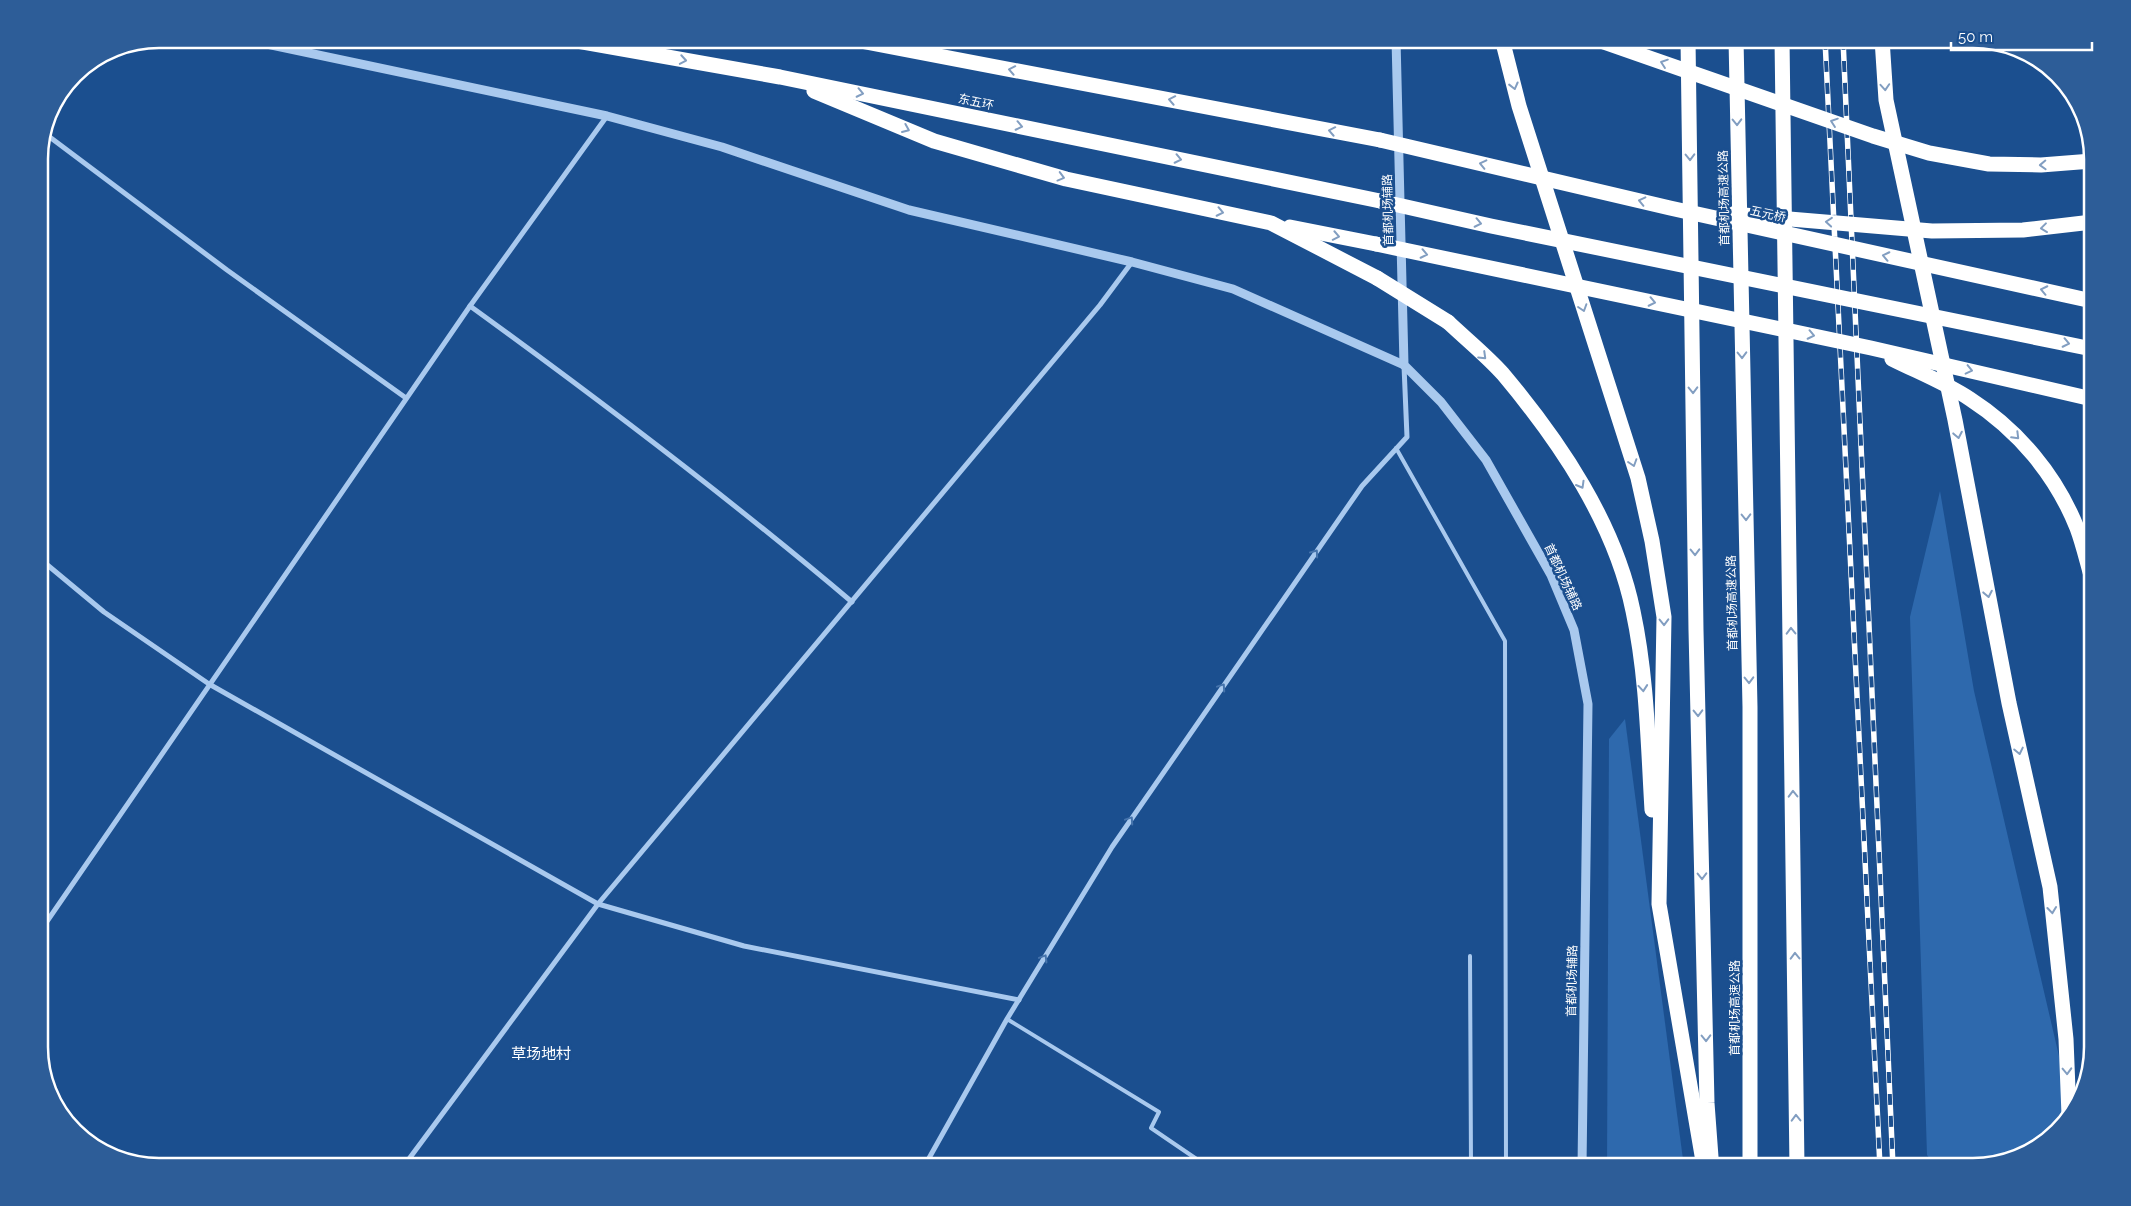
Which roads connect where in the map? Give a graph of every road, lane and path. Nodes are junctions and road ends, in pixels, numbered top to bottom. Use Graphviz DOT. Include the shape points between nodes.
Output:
graph roads {
  1 [pos="285,48"];
  2 [pos="617,48"];
  3 [pos="897,48"];
  4 [pos="1396,48"];
  5 [pos="1504,48"];
  6 [pos="1621,48"];
  7 [pos="1688,48"];
  8 [pos="1736,48"];
  9 [pos="1782,48"];
  10 [pos="1883,48"];
  11 [pos="780,77"];
  12 [pos="606,116"];
  13 [pos="50,137"];
  14 [pos="2083,162"];
  15 [pos="1670,208"];
  16 [pos="1271,223"];
  17 [pos="2083,223"];
  18 [pos="1132,262"];
  19 [pos="2083,299"];
  20 [pos="470,306"];
  21 [pos="2083,347"];
  22 [pos="1871,348"];
  23 [pos="1404,365"];
  24 [pos="2083,397"];
  25 [pos="406,398"];
  26 [pos="1396,448"];
  27 [pos="2083,549"];
  28 [pos="48,565"];
  29 [pos="852,602"];
  30 [pos="209,684"];
  31 [pos="598,904"];
  32 [pos="1659,904"];
  33 [pos="48,920"];
  34 [pos="1470,956"];
  35 [pos="1019,1000"];
  36 [pos="1007,1019"];
  37 [pos="2069,1104"];
  38 [pos="410,1158"];
  39 [pos="929,1158"];
  40 [pos="1195,1158"];
  41 [pos="1471,1158"];
  42 [pos="1506,1158"];
  43 [pos="1582,1158"];
  44 [pos="1702,1158"];
  45 [pos="1710,1158"];
  46 [pos="1750,1158"];
  47 [pos="1797,1158"];
  1 -- 12 [label="street"];
  2 -- 11 [label="highway, 东五环, one-way"];
  15 -- 3 [label="highway, 五元桥, one-way, bridge" via="1380,140"];
  4 -- 23 [label="street, 首都机场辅路"];
  5 -- 32 [label="highway, one-way" via="1519,106 1638,478 1652,540 1664,617"];
  14 -- 6 [label="highway, one-way, bridge" via="1989,164 1929,153"];
  7 -- 45 [label="highway, one-way" via="1696,630"];
  8 -- 46 [label="highway, 首都机场高速公路, one-way" via="1750,707"];
  47 -- 9 [label="highway, one-way"];
  10 -- 37 [label="highway, one-way" via="1886,100 1955,420 2009,703 2050,887 2066,1039"];
  11 -- 16 [label="highway, one-way" via="934,141 1066,178"];
  11 -- 21 [label="highway, 东五环, one-way, bridge"];
  12 -- 18 [label="street" via="722,147 909,210"];
  12 -- 20 [label="street"];
  13 -- 25 [label="street" via="227,270"];
  17 -- 15 [label="highway, one-way, bridge" via="2023,230 1932,231"];
  19 -- 15 [label="highway, 五元桥, one-way, bridge"];
  16 -- 22 [label="highway, one-way, bridge"];
  16 -- 32 [label="highway, one-way, bridge" via="1378,278 1448,322 1502,373 1560,450 1612,542 1633,610 1643,683"];
  18 -- 23 [label="street" via="1233,288"];
  18 -- 29 [label="street" via="1100,305"];
  20 -- 25 [label="street"];
  20 -- 29 [label="street" via="624,418"];
  22 -- 24 [label="highway, one-way, bridge"];
  22 -- 27 [label="highway, one-way, bridge" via="1968,398 2001,421 2048,474 2065,501"];
  23 -- 26 [label="street" via="1407,437"];
  23 -- 43 [label="street, 首都机场辅路" via="1441,402 1486,460 1551,576 1574,630 1588,704"];
  25 -- 30 [label="street"];
  35 -- 26 [label="street, one-way" via="1112,847 1346,508"];
  26 -- 42 [label="lane" via="1505,641"];
  28 -- 30 [label="street" via="104,612"];
  29 -- 31 [label="street"];
  30 -- 31 [label="street"];
  30 -- 33 [label="street"];
  31 -- 35 [label="street" via="744,946"];
  31 -- 38 [label="street"];
  32 -- 44 [label="highway"];
  34 -- 41 [label="lane"];
  35 -- 36 [label="street"];
  36 -- 39 [label="street"];
  36 -- 40 [label="lane" via="1158,1112 1151,1128"];
}
